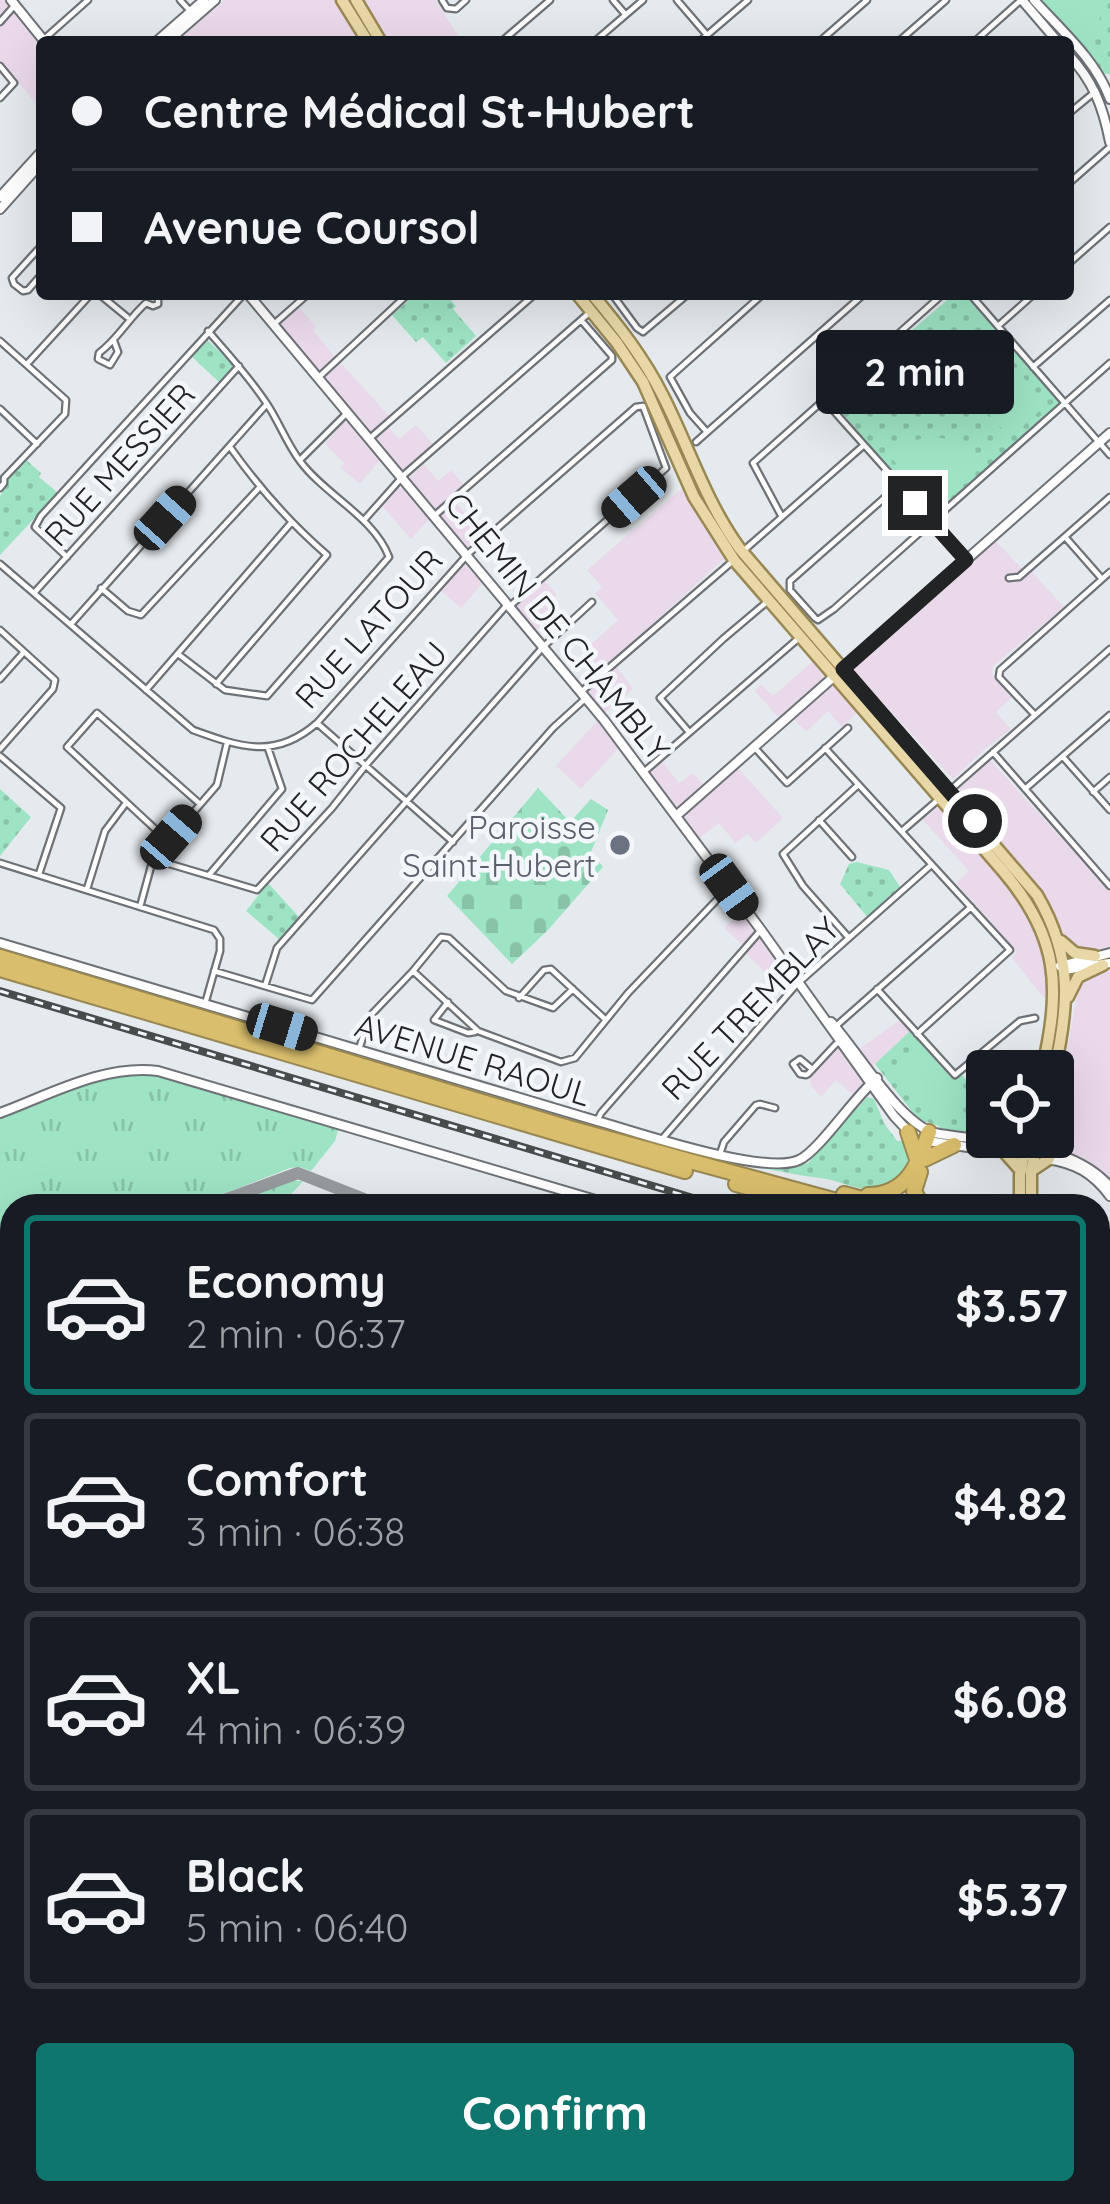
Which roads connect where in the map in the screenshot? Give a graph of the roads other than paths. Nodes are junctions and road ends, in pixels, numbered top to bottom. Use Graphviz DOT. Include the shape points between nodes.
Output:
graph roads {
  1 [pos="88,0"];
  2 [pos="180,0"];
  3 [pos="204,0"];
  4 [pos="215,0"];
  5 [pos="342,0"];
  6 [pos="356,0"];
  7 [pos="442,0"];
  8 [pos="466,0"];
  9 [pos="550,0"];
  10 [pos="613,0"];
  11 [pos="643,0"];
  12 [pos="677,0"];
  13 [pos="748,0"];
  14 [pos="867,0"];
  15 [pos="946,0"];
  16 [pos="1022,0"];
  17 [pos="1034,0"];
  18 [pos="13,2"];
  19 [pos="193,14"];
  20 [pos="626,15"];
  21 [pos="0,22"];
  22 [pos="707,35"];
  23 [pos="40,36"];
  24 [pos="49,36"];
  25 [pos="164,36"];
  26 [pos="173,36"];
  27 [pos="364,36"];
  28 [pos="377,36"];
  29 [pos="509,36"];
  30 [pos="601,36"];
  31 [pos="826,36"];
  32 [pos="905,36"];
  33 [pos="981,36"];
  34 [pos="1050,36"];
  35 [pos="1066,36"];
  36 [pos="1074,45"];
  37 [pos="1074,61"];
  38 [pos="0,66"];
  39 [pos="1107,81"];
  40 [pos="1096,91"];
  41 [pos="0,98"];
  42 [pos="1110,99"];
  43 [pos="1074,109"];
  44 [pos="1110,145"];
  45 [pos="36,158"];
  46 [pos="36,169"];
  47 [pos="1074,178"];
  48 [pos="0,197"];
  49 [pos="0,209"];
  50 [pos="1110,227"];
  51 [pos="36,257"];
  52 [pos="1074,259"];
  53 [pos="36,281"];
  54 [pos="86,300"];
  55 [pos="107,300"];
  56 [pos="146,300"];
  57 [pos="158,300"];
  58 [pos="240,300"];
  59 [pos="252,300"];
  60 [pos="301,300"];
  61 [pos="401,300"];
  62 [pos="528,300"];
  63 [pos="616,300"];
  64 [pos="681,300"];
  65 [pos="756,300"];
  66 [pos="857,300"];
  67 [pos="936,300"];
  68 [pos="975,300"];
  69 [pos="1027,300"];
  70 [pos="1110,300"];
  71 [pos="146,303"];
  72 [pos="595,303"];
  73 [pos="128,318"];
  74 [pos="581,320"];
  75 [pos="274,324"];
  76 [pos="998,326"];
  77 [pos="208,331"];
  78 [pos="0,341"];
  79 [pos="114,341"];
  80 [pos="1110,363"];
  81 [pos="27,364"];
  82 [pos="239,366"];
  83 [pos="1033,367"];
  84 [pos="318,377"];
  85 [pos="824,400"];
  86 [pos="1065,403"];
  87 [pos="267,404"];
  88 [pos="640,405"];
  89 [pos="0,409"];
  90 [pos="347,413"];
  91 [pos="707,432"];
  92 [pos="1110,433"];
  93 [pos="369,439"];
  94 [pos="696,442"];
  95 [pos="1099,442"];
  96 [pos="37,444"];
  97 [pos="864,445"];
  98 [pos="230,447"];
  99 [pos="1110,455"];
  100 [pos="299,460"];
  101 [pos="2,477"];
  102 [pos="401,479"];
  103 [pos="899,485"];
  104 [pos="0,488"];
  105 [pos="259,488"];
  106 [pos="1110,496"];
  107 [pos="434,517"];
  108 [pos="782,517"];
  109 [pos="363,521"];
  110 [pos="932,521"];
  111 [pos="291,523"];
  112 [pos="1065,537"];
  113 [pos="466,556"];
  114 [pos="738,556"];
  115 [pos="67,557"];
  116 [pos="966,560"];
  117 [pos="0,564"];
  118 [pos="1110,572"];
  119 [pos="1009,578"];
  120 [pos="1102,579"];
  121 [pos="101,588"];
  122 [pos="34,594"];
  123 [pos="592,602"];
  124 [pos="768,602"];
  125 [pos="509,605"];
  126 [pos="70,626"];
  127 [pos="0,630"];
  128 [pos="800,638"];
  129 [pos="543,646"];
  130 [pos="1110,649"];
  131 [pos="24,652"];
  132 [pos="178,654"];
  133 [pos="838,673"];
  134 [pos="0,679"];
  135 [pos="216,684"];
  136 [pos="146,690"];
  137 [pos="584,695"];
  138 [pos="1035,715"];
  139 [pos="1110,715"];
  140 [pos="317,723"];
  141 [pos="848,728"];
  142 [pos="689,731"];
  143 [pos="227,742"];
  144 [pos="268,748"];
  145 [pos="755,748"];
  146 [pos="825,748"];
  147 [pos="992,752"];
  148 [pos="0,753"];
  149 [pos="1063,757"];
  150 [pos="366,765"];
  151 [pos="644,772"];
  152 [pos="1110,777"];
  153 [pos="857,786"];
  154 [pos="1025,789"];
  155 [pos="1094,792"];
  156 [pos="944,794"];
  157 [pos="408,802"];
  158 [pos="126,803"];
  159 [pos="200,804"];
  160 [pos="1110,810"];
  161 [pos="676,816"];
  162 [pos="819,820"];
  163 [pos="901,832"];
  164 [pos="168,841"];
  165 [pos="453,842"];
  166 [pos="852,857"];
  167 [pos="153,859"];
  168 [pos="0,863"];
  169 [pos="931,866"];
  170 [pos="39,874"];
  171 [pos="208,876"];
  172 [pos="1110,886"];
  173 [pos="729,887"];
  174 [pos="87,889"];
  175 [pos="972,906"];
  176 [pos="140,907"];
  177 [pos="761,930"];
  178 [pos="1055,934"];
  179 [pos="849,938"];
  180 [pos="0,943"];
  181 [pos="1110,952"];
  182 [pos="0,957"];
  183 [pos="1102,961"];
  184 [pos="1058,968"];
  185 [pos="0,969"];
  186 [pos="214,970"];
  187 [pos="413,971"];
  188 [pos="799,982"];
  189 [pos="265,986"];
  190 [pos="573,989"];
  191 [pos="877,989"];
  192 [pos="519,998"];
  193 [pos="1066,1000"];
  194 [pos="448,1002"];
  195 [pos="205,1004"];
  196 [pos="1035,1018"];
  197 [pos="606,1020"];
  198 [pos="833,1028"];
  199 [pos="478,1031"];
  200 [pos="917,1034"];
  201 [pos="840,1041"];
  202 [pos="358,1050"];
  203 [pos="1046,1050"];
  204 [pos="1059,1050"];
  205 [pos="812,1069"];
  206 [pos="874,1081"];
  207 [pos="775,1108"];
  208 [pos="0,1113"];
  209 [pos="597,1121"];
  210 [pos="908,1132"];
  211 [pos="930,1137"];
  212 [pos="966,1141"];
  213 [pos="954,1145"];
  214 [pos="662,1147"];
  215 [pos="966,1147"];
  216 [pos="720,1154"];
  217 [pos="1011,1158"];
  218 [pos="1029,1158"];
  219 [pos="1070,1158"];
  220 [pos="921,1159"];
  221 [pos="1049,1159"];
  222 [pos="1026,1171"];
  223 [pos="1110,1186"];
  224 [pos="759,1190"];
  225 [pos="575,1194"];
  226 [pos="768,1194"];
  227 [pos="774,1194"];
  228 [pos="828,1194"];
  229 [pos="883,1194"];
  230 [pos="915,1194"];
  231 [pos="1028,1194"];
  232 [pos="1108,1194"];
  1 -- 24 [label="street"];
  2 -- 19 [label="street"];
  3 -- 19 [label="street"];
  4 -- 19 [label="street"];
  5 -- 27 [label="main road"];
  6 -- 28 [label="main road"];
  7 -- 8 [label="street" via="456,9"];
  9 -- 29 [label="street"];
  10 -- 20 [label="street"];
  11 -- 20 [label="street"];
  12 -- 22 [label="street"];
  13 -- 22 [label="street"];
  14 -- 31 [label="street"];
  15 -- 32 [label="street"];
  16 -- 33 [label="street"];
  16 -- 34 [label="street"];
  17 -- 35 [label="street"];
  18 -- 21 [label="street"];
  18 -- 23 [label="street"];
  19 -- 25 [label="street"];
  19 -- 26 [label="street"];
  20 -- 30 [label="street"];
  36 -- 39 [label="street"];
  37 -- 40 [label="street"];
  38 -- 41 [label="street" via="14,83"];
  39 -- 42 [label="street"];
  40 -- 43 [label="street"];
  40 -- 44 [label="street"];
  44 -- 47 [label="street"];
  45 -- 48 [label="street"];
  46 -- 49 [label="street"];
  50 -- 52 [label="street"];
  51 -- 53 [label="street" via="12,278 22,291"];
  54 -- 81 [label="street"];
  55 -- 73 [label="street"];
  56 -- 71 [label="street"];
  57 -- 71 [label="street"];
  58 -- 77 [label="street"];
  59 -- 75 [label="street, CHEMIN DE CHAMBLY"];
  60 -- 75 [label="street"];
  61 -- 84 [label="street"];
  62 -- 93 [label="street"];
  63 -- 64 [label="street" via="644,332"];
  65 -- 91 [label="street" via="670,377"];
  66 -- 91 [label="street"];
  67 -- 85 [label="street"];
  68 -- 76 [label="street"];
  69 -- 76 [label="street"];
  70 -- 83 [label="street"];
  71 -- 73 [label="street"];
  72 -- 74 [label="street"];
  72 -- 114 [label="main road" via="655,379"];
  73 -- 79 [label="street"];
  74 -- 102 [label="street"];
  74 -- 107 [label="street" via="611,362"];
  75 -- 84 [label="street, CHEMIN DE CHAMBLY"];
  76 -- 83 [label="street"];
  77 -- 82 [label="street"];
  77 -- 115 [label="street" via="40,516 35,527"];
  78 -- 81 [label="street"];
  80 -- 86 [label="street"];
  81 -- 96 [label="street" via="66,400 65,413"];
  82 -- 87 [label="street"];
  82 -- 115 [label="street, RUE MESSIER"];
  83 -- 86 [label="street"];
  84 -- 90 [label="street, CHEMIN DE CHAMBLY"];
  85 -- 97 [label="street"];
  85 -- 108 [label="street" via="753,463"];
  86 -- 95 [label="street"];
  86 -- 110 [label="street"];
  87 -- 98 [label="street"];
  87 -- 100 [label="street"];
  88 -- 113 [label="street, RUE LATOUR"];
  88 -- 125 [label="street, RUE ROCHELEAU" via="666,468"];
  89 -- 96 [label="street"];
  90 -- 93 [label="street, CHEMIN DE CHAMBLY"];
  90 -- 100 [label="street"];
  91 -- 94 [label="street"];
  92 -- 95 [label="street"];
  93 -- 102 [label="street, CHEMIN DE CHAMBLY"];
  95 -- 99 [label="street"];
  95 -- 116 [label="street"];
  96 -- 101 [label="street"];
  97 -- 103 [label="street"];
  97 -- 108 [label="street"];
  98 -- 105 [label="street"];
  98 -- 121 [label="street"];
  100 -- 109 [label="street"];
  101 -- 104 [label="street"];
  102 -- 107 [label="street, CHEMIN DE CHAMBLY"];
  102 -- 109 [label="street"];
  103 -- 110 [label="street"];
  103 -- 110 [label="street" via="790,581 790,590 818,620"];
  105 -- 111 [label="street"];
  105 -- 121 [label="street" via="141,615"];
  106 -- 112 [label="street"];
  107 -- 113 [label="street, CHEMIN DE CHAMBLY"];
  108 -- 114 [label="street"];
  109 -- 135 [label="street" via="389,557 267,696"];
  110 -- 116 [label="street"];
  111 -- 132 [label="street"];
  111 -- 135 [label="street" via="327,555"];
  112 -- 119 [label="street"];
  112 -- 120 [label="street"];
  113 -- 125 [label="street, CHEMIN DE CHAMBLY"];
  113 -- 140 [label="street, RUE LATOUR"];
  114 -- 124 [label="main road"];
  114 -- 133 [label="main road"];
  114 -- 137 [label="street"];
  115 -- 122 [label="street, RUE MESSIER"];
  116 -- 133 [label="street"];
  117 -- 122 [label="street"];
  118 -- 120 [label="street"];
  120 -- 138 [label="street" via="1000,670"];
  121 -- 126 [label="street"];
  122 -- 126 [label="street"];
  123 -- 129 [label="street"];
  124 -- 128 [label="main road"];
  124 -- 142 [label="street" via="660,698"];
  125 -- 129 [label="street, CHEMIN DE CHAMBLY"];
  125 -- 150 [label="street, RUE ROCHELEAU"];
  126 -- 136 [label="street"];
  127 -- 131 [label="street"];
  128 -- 133 [label="main road"];
  128 -- 142 [label="street"];
  129 -- 137 [label="street, CHEMIN DE CHAMBLY"];
  129 -- 157 [label="street"];
  130 -- 138 [label="street"];
  131 -- 134 [label="street"];
  131 -- 148 [label="street" via="55,680 53,689"];
  132 -- 135 [label="street"];
  132 -- 136 [label="street"];
  133 -- 145 [label="street"];
  133 -- 156 [label="main road"];
  136 -- 143 [label="street" via="193,730"];
  137 -- 151 [label="street, CHEMIN DE CHAMBLY"];
  137 -- 165 [label="street"];
  138 -- 147 [label="street"];
  139 -- 149 [label="street"];
  140 -- 144 [label="street, RUE LATOUR"];
  140 -- 150 [label="street"];
  141 -- 146 [label="street"];
  142 -- 151 [label="street"];
  143 -- 144 [label="street"];
  143 -- 159 [label="street" via="217,784"];
  144 -- 171 [label="street" via="282,789"];
  145 -- 146 [label="street" via="787,783"];
  145 -- 161 [label="street"];
  146 -- 153 [label="street"];
  147 -- 154 [label="street"];
  147 -- 156 [label="street"];
  148 -- 170 [label="street" via="61,808"];
  149 -- 154 [label="street"];
  149 -- 155 [label="street"];
  150 -- 157 [label="street"];
  150 -- 171 [label="street, RUE ROCHELEAU" via="257,890"];
  151 -- 161 [label="street, CHEMIN DE CHAMBLY"];
  152 -- 155 [label="street"];
  153 -- 162 [label="street"];
  153 -- 163 [label="street"];
  154 -- 172 [label="street"];
  155 -- 160 [label="street"];
  156 -- 163 [label="street"];
  156 -- 178 [label="main road" via="1032,888"];
  156 -- 184 [label="main road" via="1025,898"];
  157 -- 165 [label="street"];
  157 -- 189 [label="street" via="277,948"];
  158 -- 159 [label="street" via="67,747 97,713"];
  158 -- 164 [label="street"];
  158 -- 174 [label="street" via="105,830"];
  159 -- 164 [label="street"];
  161 -- 173 [label="street, CHEMIN DE CHAMBLY"];
  162 -- 166 [label="street"];
  162 -- 179 [label="street" via="782,854"];
  163 -- 169 [label="street"];
  164 -- 167 [label="street"];
  165 -- 189 [label="street" via="312,1000"];
  167 -- 171 [label="street, RUE ROCHELEAU"];
  167 -- 176 [label="street"];
  168 -- 170 [label="street"];
  169 -- 175 [label="street"];
  169 -- 179 [label="street, RUE TREMBLAY"];
  170 -- 174 [label="street"];
  173 -- 177 [label="street, CHEMIN DE CHAMBLY"];
  173 -- 197 [label="street"];
  174 -- 176 [label="street"];
  175 -- 191 [label="street"];
  175 -- 200 [label="street" via="1010,950"];
  176 -- 186 [label="street" via="214,930"];
  177 -- 188 [label="street, CHEMIN DE CHAMBLY"];
  177 -- 209 [label="street"];
  178 -- 183 [label="main road" via="1073,952"];
  178 -- 184 [label="main road"];
  179 -- 188 [label="street, RUE TREMBLAY"];
  180 -- 195 [label="street, AVENUE RAOUL"];
  181 -- 183 [label="street"];
  182 -- 214 [label="highway"];
  183 -- 184 [label="street"];
  183 -- 193 [label="main road" via="1078,976"];
  184 -- 193 [label="main road"];
  184 -- 203 [label="main road"];
  185 -- 224 [label="highway"];
  186 -- 189 [label="street"];
  186 -- 195 [label="street"];
  187 -- 192 [label="street" via="441,937 449,938"];
  187 -- 194 [label="street"];
  187 -- 202 [label="street" via="370,1016"];
  188 -- 198 [label="street, CHEMIN DE CHAMBLY"];
  188 -- 214 [label="street, RUE TREMBLAY"];
  190 -- 192 [label="street" via="553,1008"];
  190 -- 192 [label="street" via="546,969"];
  190 -- 197 [label="street"];
  191 -- 198 [label="street"];
  191 -- 200 [label="street"];
  193 -- 204 [label="main road"];
  194 -- 199 [label="street"];
  194 -- 199 [label="street" via="434,1020"];
  195 -- 202 [label="street, AVENUE RAOUL"];
  196 -- 200 [label="street" via="1020,1021 955,1075"];
  197 -- 199 [label="street" via="575,1058 561,1062"];
  198 -- 201 [label="street, CHEMIN DE CHAMBLY"];
  198 -- 206 [label="street, CHEMIN DE CHAMBLY"];
  201 -- 205 [label="street"];
  201 -- 206 [label="street, CHEMIN DE CHAMBLY"];
  202 -- 209 [label="street, AVENUE RAOUL"];
  206 -- 210 [label="street, CHEMIN DE CHAMBLY"];
  206 -- 211 [label="street, CHEMIN DE CHAMBLY"];
  206 -- 216 [label="street, AVENUE RAOUL" via="798,1160"];
  207 -- 216 [label="street" via="756,1105"];
  208 -- 225 [label="street" via="98,1076 158,1071"];
  209 -- 214 [label="street, AVENUE RAOUL"];
  210 -- 211 [label="street, CHEMIN DE CHAMBLY"];
  210 -- 220 [label="highway"];
  211 -- 212 [label="street, CHEMIN DE CHAMBLY"];
  211 -- 213 [label="street, CHEMIN DE CHAMBLY"];
  211 -- 220 [label="highway"];
  213 -- 215 [label="street, CHEMIN DE CHAMBLY"];
  213 -- 220 [label="highway"];
  214 -- 216 [label="street, AVENUE RAOUL"];
  214 -- 228 [label="highway"];
  217 -- 222 [label="main road"];
  218 -- 222 [label="main road"];
  219 -- 223 [label="street"];
  220 -- 229 [label="highway"];
  220 -- 230 [label="highway"];
  221 -- 222 [label="main road"];
  221 -- 232 [label="street" via="1084,1170"];
  222 -- 231 [label="main road"];
  224 -- 226 [label="highway"];
  224 -- 227 [label="highway"];
}
